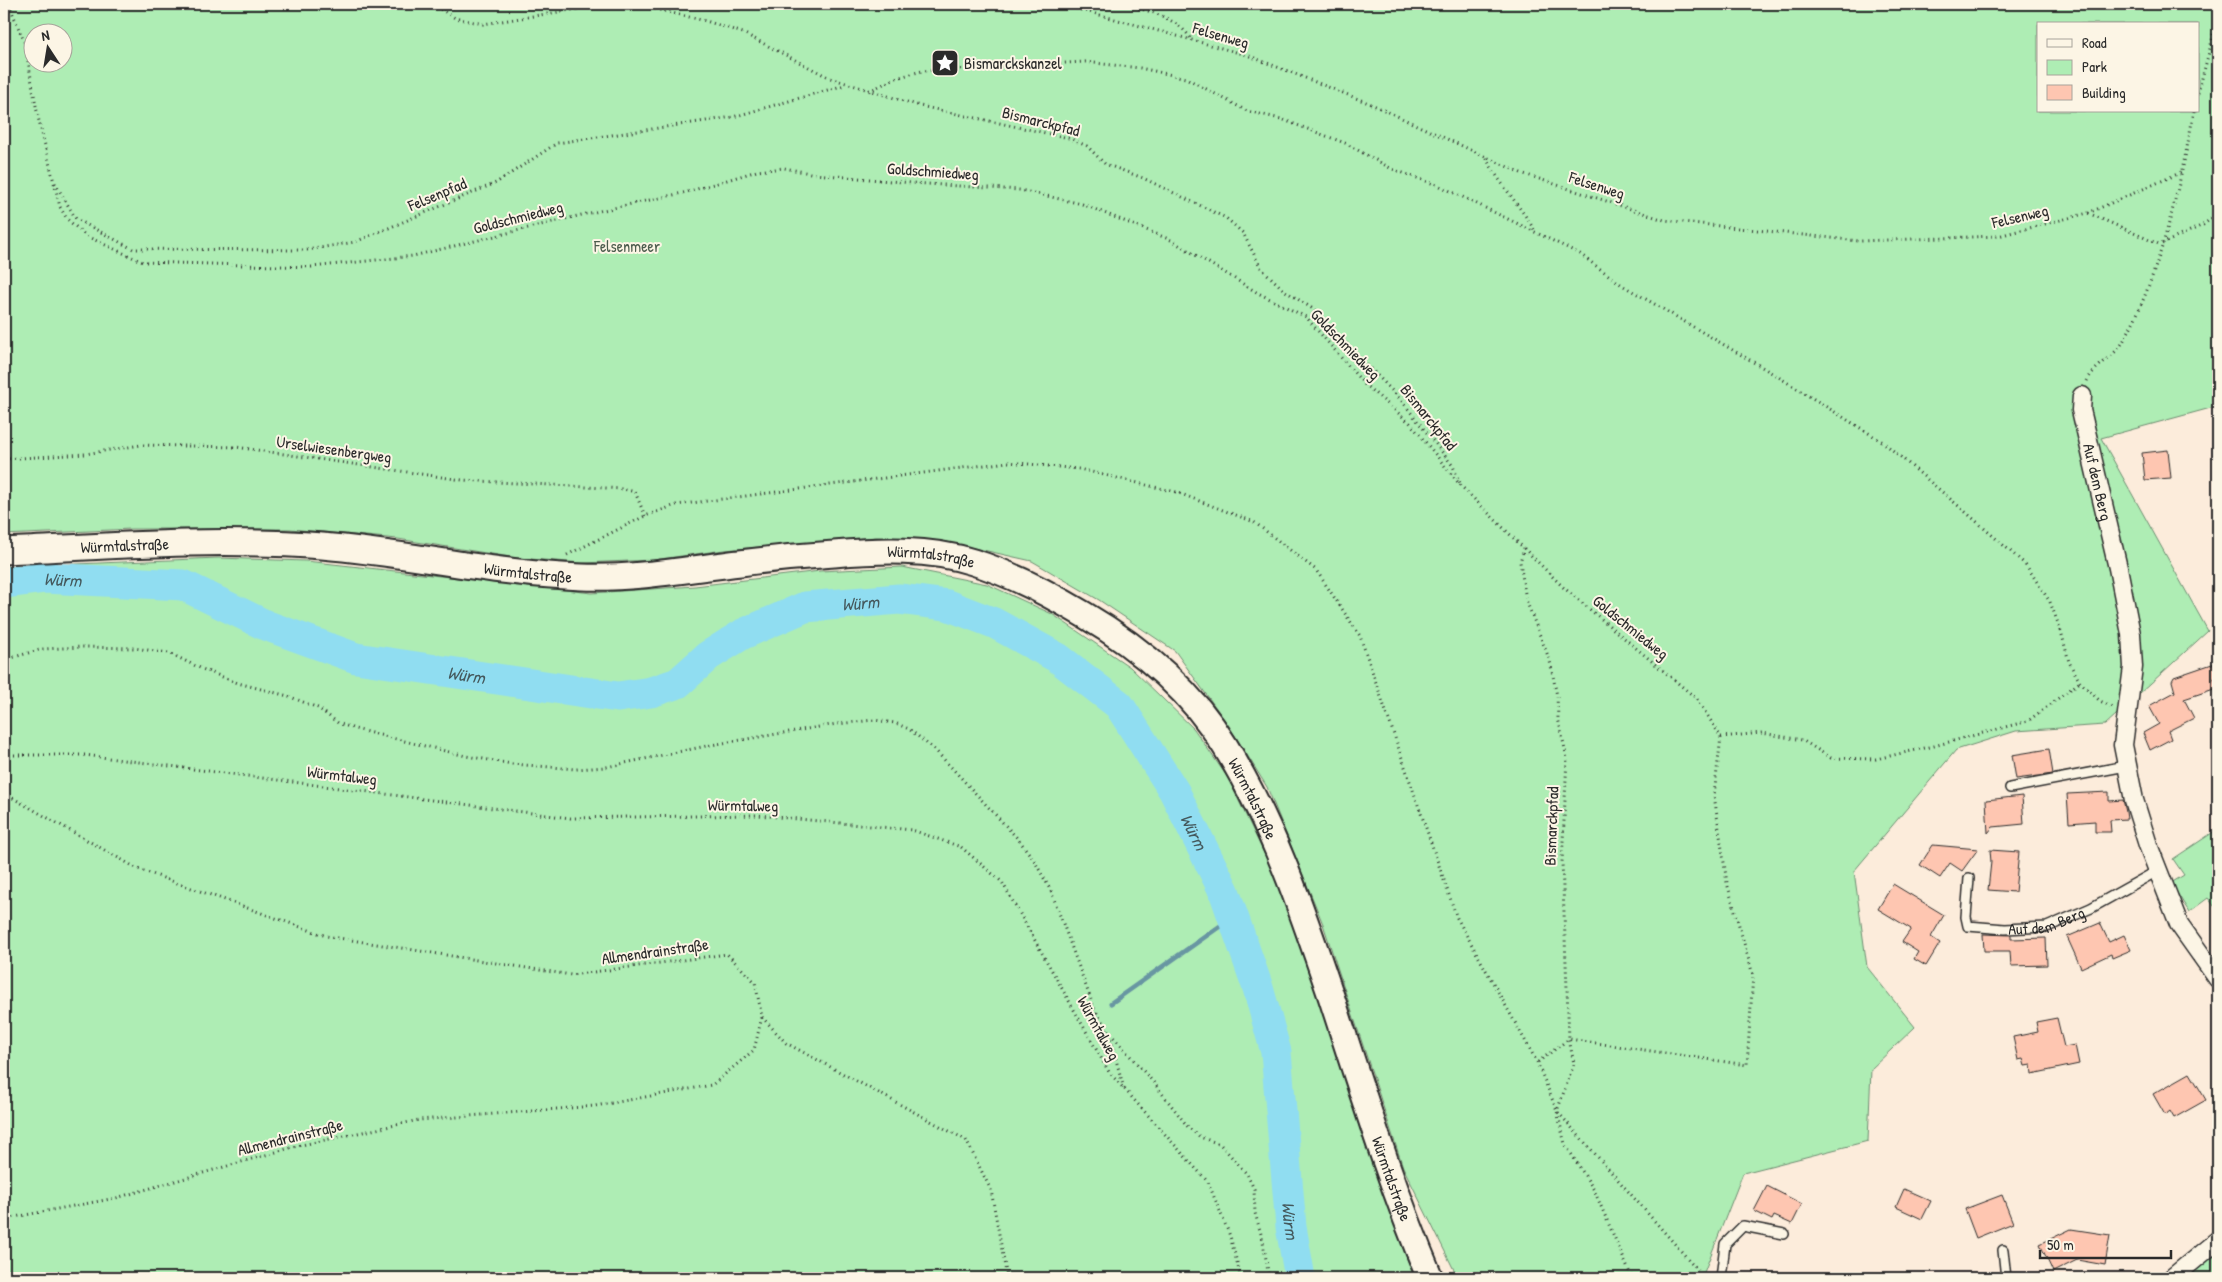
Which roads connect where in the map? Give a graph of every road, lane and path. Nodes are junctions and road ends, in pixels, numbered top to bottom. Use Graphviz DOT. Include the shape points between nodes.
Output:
graph roads {
  1 [pos="9,4"];
  2 [pos="432,4"];
  3 [pos="442,4"];
  4 [pos="478,4"];
  5 [pos="610,4"];
  6 [pos="1046,4"];
  7 [pos="1124,4"];
  8 [pos="2218,4"];
  9 [pos="442,9"];
  10 [pos="1191,40"];
  11 [pos="846,84"];
  12 [pos="2200,85"];
  13 [pos="869,91"];
  14 [pos="2194,112"];
  15 [pos="1486,157"];
  16 [pos="2183,172"];
  17 [pos="52,179"];
  18 [pos="2088,213"];
  19 [pos="2218,213"];
  20 [pos="1535,231"];
  21 [pos="2161,245"];
  22 [pos="2082,396"];
  23 [pos="4,459"];
  24 [pos="1461,486"];
  25 [pos="645,516"];
  26 [pos="1524,547"];
  27 [pos="4,551"];
  28 [pos="4,660"];
  29 [pos="2080,682"];
  30 [pos="2126,715"];
  31 [pos="1721,737"];
  32 [pos="4,755"];
  33 [pos="2126,766"];
  34 [pos="2010,788"];
  35 [pos="4,793"];
  36 [pos="2159,870"];
  37 [pos="1968,878"];
  38 [pos="2218,979"];
  39 [pos="762,1017"];
  40 [pos="1108,1031"];
  41 [pos="1569,1039"];
  42 [pos="1538,1062"];
  43 [pos="1125,1092"];
  44 [pos="4,1219"];
  45 [pos="1784,1234"];
  46 [pos="2218,1240"];
  47 [pos="2003,1250"];
  48 [pos="1007,1278"];
  49 [pos="1241,1278"];
  50 [pos="1268,1278"];
  51 [pos="1430,1278"];
  52 [pos="1632,1278"];
  53 [pos="1721,1278"];
  54 [pos="2006,1278"];
  55 [pos="2172,1278"];
  1 -- 17 [label="path, Goldschmiedweg" via="25,44"];
  2 -- 9 [label="path"];
  3 -- 9 [label="path"];
  4 -- 9 [label="path"];
  5 -- 9 [label="path, Bismarckpfad" via="483,24 455,18"];
  5 -- 11 [label="path, Bismarckpfad" via="651,8 743,33"];
  6 -- 10 [label="path, Felsenweg" via="1078,9"];
  7 -- 10 [label="path" via="1172,21 1181,26"];
  8 -- 12 [label="path"];
  10 -- 15 [label="path, Felsenweg" via="1247,55 1344,93"];
  11 -- 13 [label="path, Bismarckpfad"];
  11 -- 17 [label="path, Felsenpfad" via="733,117 558,143 496,183 355,242 307,250 133,249 76,219"];
  13 -- 20 [label="path" via="896,78 922,71 1085,62 1140,68 1186,78 1247,111 1281,119 1345,143 1392,168 1440,186"];
  13 -- 24 [label="path, Bismarckpfad" via="971,118 1069,138 1087,146 1105,164 1143,178 1226,218 1243,233 1261,268 1284,290 1313,309 1401,400 1453,466"];
  14 -- 16 [label="path"];
  15 -- 18 [label="path, Felsenweg" via="1520,173 1664,220 1859,241 1998,236"];
  15 -- 20 [label="path"];
  16 -- 18 [label="path, Felsenweg"];
  16 -- 21 [label="path"];
  17 -- 24 [label="path, Goldschmiedweg" via="67,219 86,236 143,262 312,267 413,256 590,212 687,192 757,171 784,168 815,174 1020,190 1082,204 1171,240 1258,293 1306,317 1364,384 1410,423"];
  18 -- 21 [label="path"];
  19 -- 21 [label="path" via="2203,225"];
  20 -- 29 [label="path" via="1580,254 1622,285 1772,372 1882,442 2026,565 2050,602 2069,662"];
  21 -- 22 [label="path" via="2144,296 2122,344 2091,373"];
  22 -- 30 [label="street, Auf dem Berg" via="2081,410 2130,634 2133,667"];
  23 -- 25 [label="path, Urselwiesenbergweg" via="85,454 141,444 236,447 462,480 635,492"];
  24 -- 26 [label="path, Goldschmiedweg"];
  26 -- 31 [label="path, Goldschmiedweg" via="1563,587 1697,699"];
  26 -- 41 [label="path, Bismarckpfad" via="1520,562 1526,600 1550,661 1567,758 1562,862"];
  27 -- 51 [label="main road, Würmtalstraße" via="269,543 328,547 585,578 659,574 864,551 903,552 937,554 970,561 1036,587 1095,621 1146,656 1190,698 1224,744 1267,823 1297,894 1402,1213"];
  28 -- 40 [label="path" via="42,649 82,647 134,648 169,653 238,683 288,696 318,708 338,723 355,729 466,756 550,768 606,767 837,724 874,720 895,723 909,729 936,751 1034,860 1051,891 1094,1008"];
  29 -- 30 [label="path" via="2100,701"];
  29 -- 31 [label="path" via="2028,721 1876,759 1831,758 1802,740 1762,733"];
  30 -- 33 [label="street, Auf dem Berg" via="2123,745"];
  31 -- 41 [label="path" via="1714,796 1727,883 1753,975 1747,1065"];
  32 -- 43 [label="path, Würmtalweg" via="85,755 570,818 757,815 912,830 961,846 1002,882 1109,1072"];
  33 -- 34 [label="lane"];
  33 -- 36 [label="street, Auf dem Berg" via="2148,845"];
  35 -- 39 [label="path, Allmendrainstraße" via="138,869 326,936 571,975 727,954 755,982"];
  36 -- 37 [label="lane, Auf dem Berg" via="2091,908 2047,927 1968,926"];
  36 -- 38 [label="street, Auf dem Berg" via="2179,924"];
  39 -- 44 [label="path, Allmendrainstraße" via="754,1050 712,1085 595,1106 419,1120 297,1146 116,1198"];
  39 -- 48 [label="path" via="786,1043 966,1140 991,1190"];
  40 -- 43 [label="path"];
  40 -- 50 [label="path" via="1188,1127 1200,1137 1220,1144 1248,1174 1264,1241"];
  41 -- 42 [label="path"];
  41 -- 52 [label="path, Bismarckpfad" via="1574,1064 1557,1111 1565,1144 1594,1190"];
  43 -- 49 [label="path, Würmtalweg" via="1208,1182 1230,1236"];
  45 -- 53 [label="lane" via="1743,1226 1725,1244"];
  46 -- 55 [label="street"];
  47 -- 54 [label="lane"];
}
